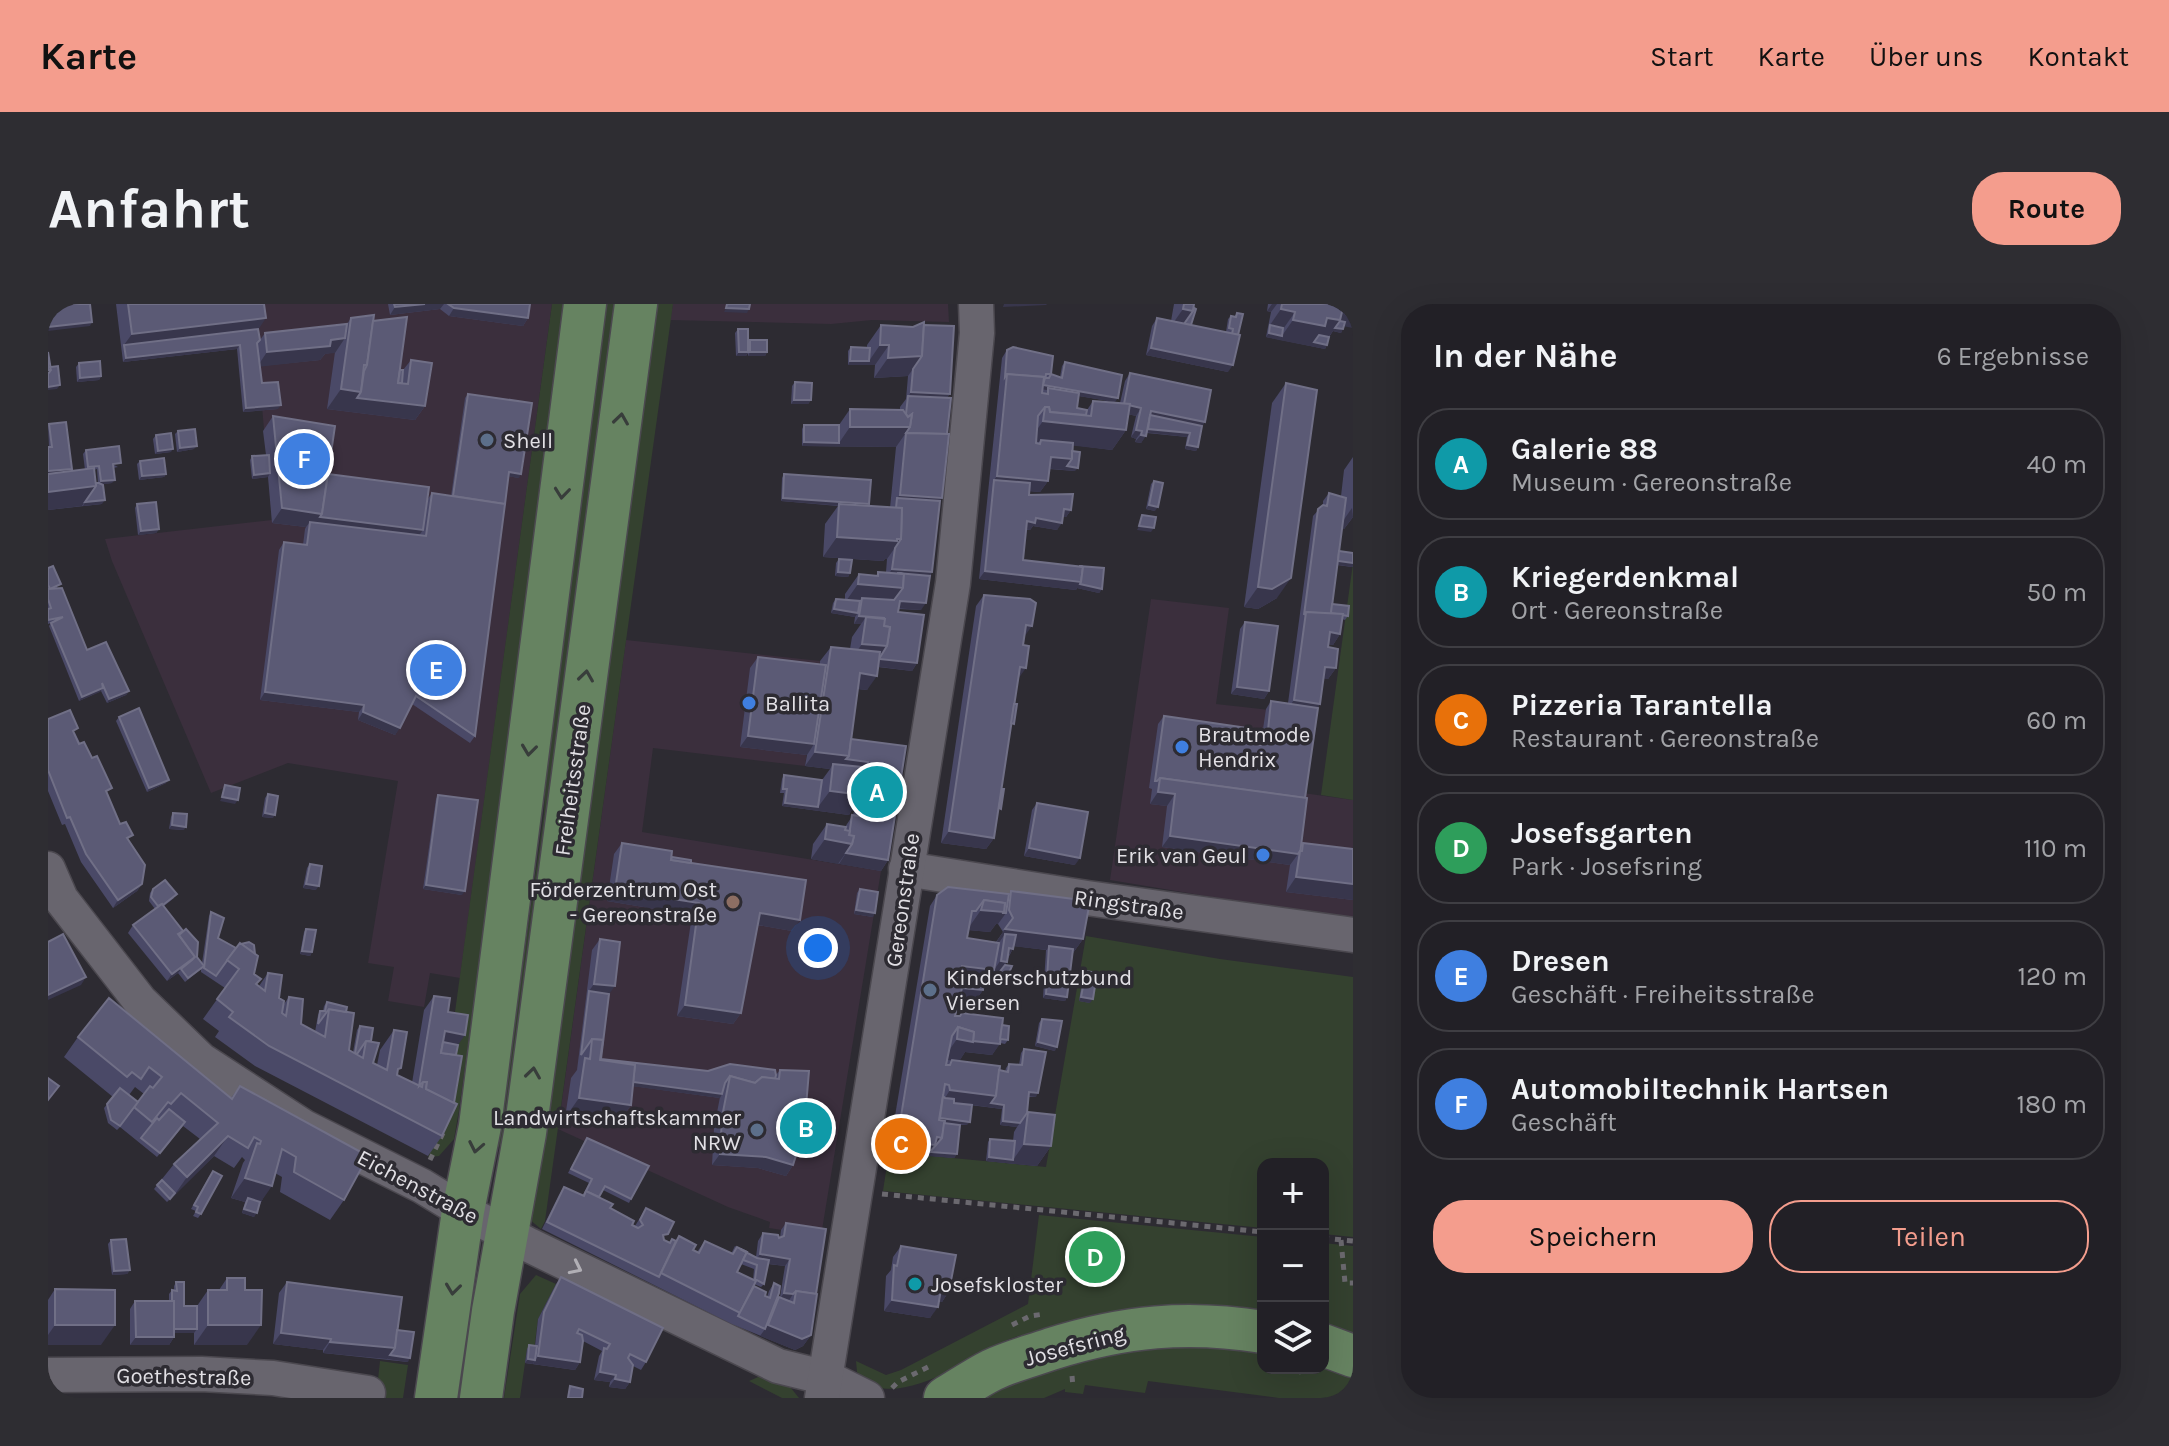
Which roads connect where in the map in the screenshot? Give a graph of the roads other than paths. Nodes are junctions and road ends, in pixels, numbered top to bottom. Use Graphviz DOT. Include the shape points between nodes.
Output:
graph roads {
  1 [pos="585,304"];
  2 [pos="636,304"];
  3 [pos="976,304"];
  4 [pos="906,869"];
  5 [pos="52,891"];
  6 [pos="1353,935"];
  7 [pos="463,1211"];
  8 [pos="507,1233"];
  9 [pos="1257,1331"];
  10 [pos="1329,1347"];
  11 [pos="1353,1356"];
  12 [pos="48,1375"];
  13 [pos="824,1388"];
  14 [pos="368,1393"];
  15 [pos="436,1398"];
  16 [pos="481,1398"];
  17 [pos="867,1398"];
  18 [pos="945,1398"];
  1 -- 7 [label="main road, Freiheitsstraße, one-way" via="480,1126"];
  8 -- 2 [label="main road, Freiheitsstraße, one-way" via="525,1133"];
  3 -- 4 [label="street, Gereonstraße" via="953,583"];
  4 -- 6 [label="street, Ringstraße"];
  4 -- 13 [label="street, Gereonstraße"];
  5 -- 7 [label="street, Eichenstraße" via="140,1001 201,1060 304,1127"];
  7 -- 8 [label="street, Eichenstraße"];
  7 -- 15 [label="main road, Freiheitsstraße, one-way"];
  8 -- 13 [label="street, Eichenstraße, one-way"];
  8 -- 16 [label="main road, Freiheitsstraße"];
  9 -- 18 [label="main road, Josefsring" via="1183,1325 1095,1335 992,1370"];
  10 -- 11 [label="main road"];
  12 -- 14 [label="street, Goethestraße" via="273,1378"];
  13 -- 17 [label="street, Eichenstraße"];
}
